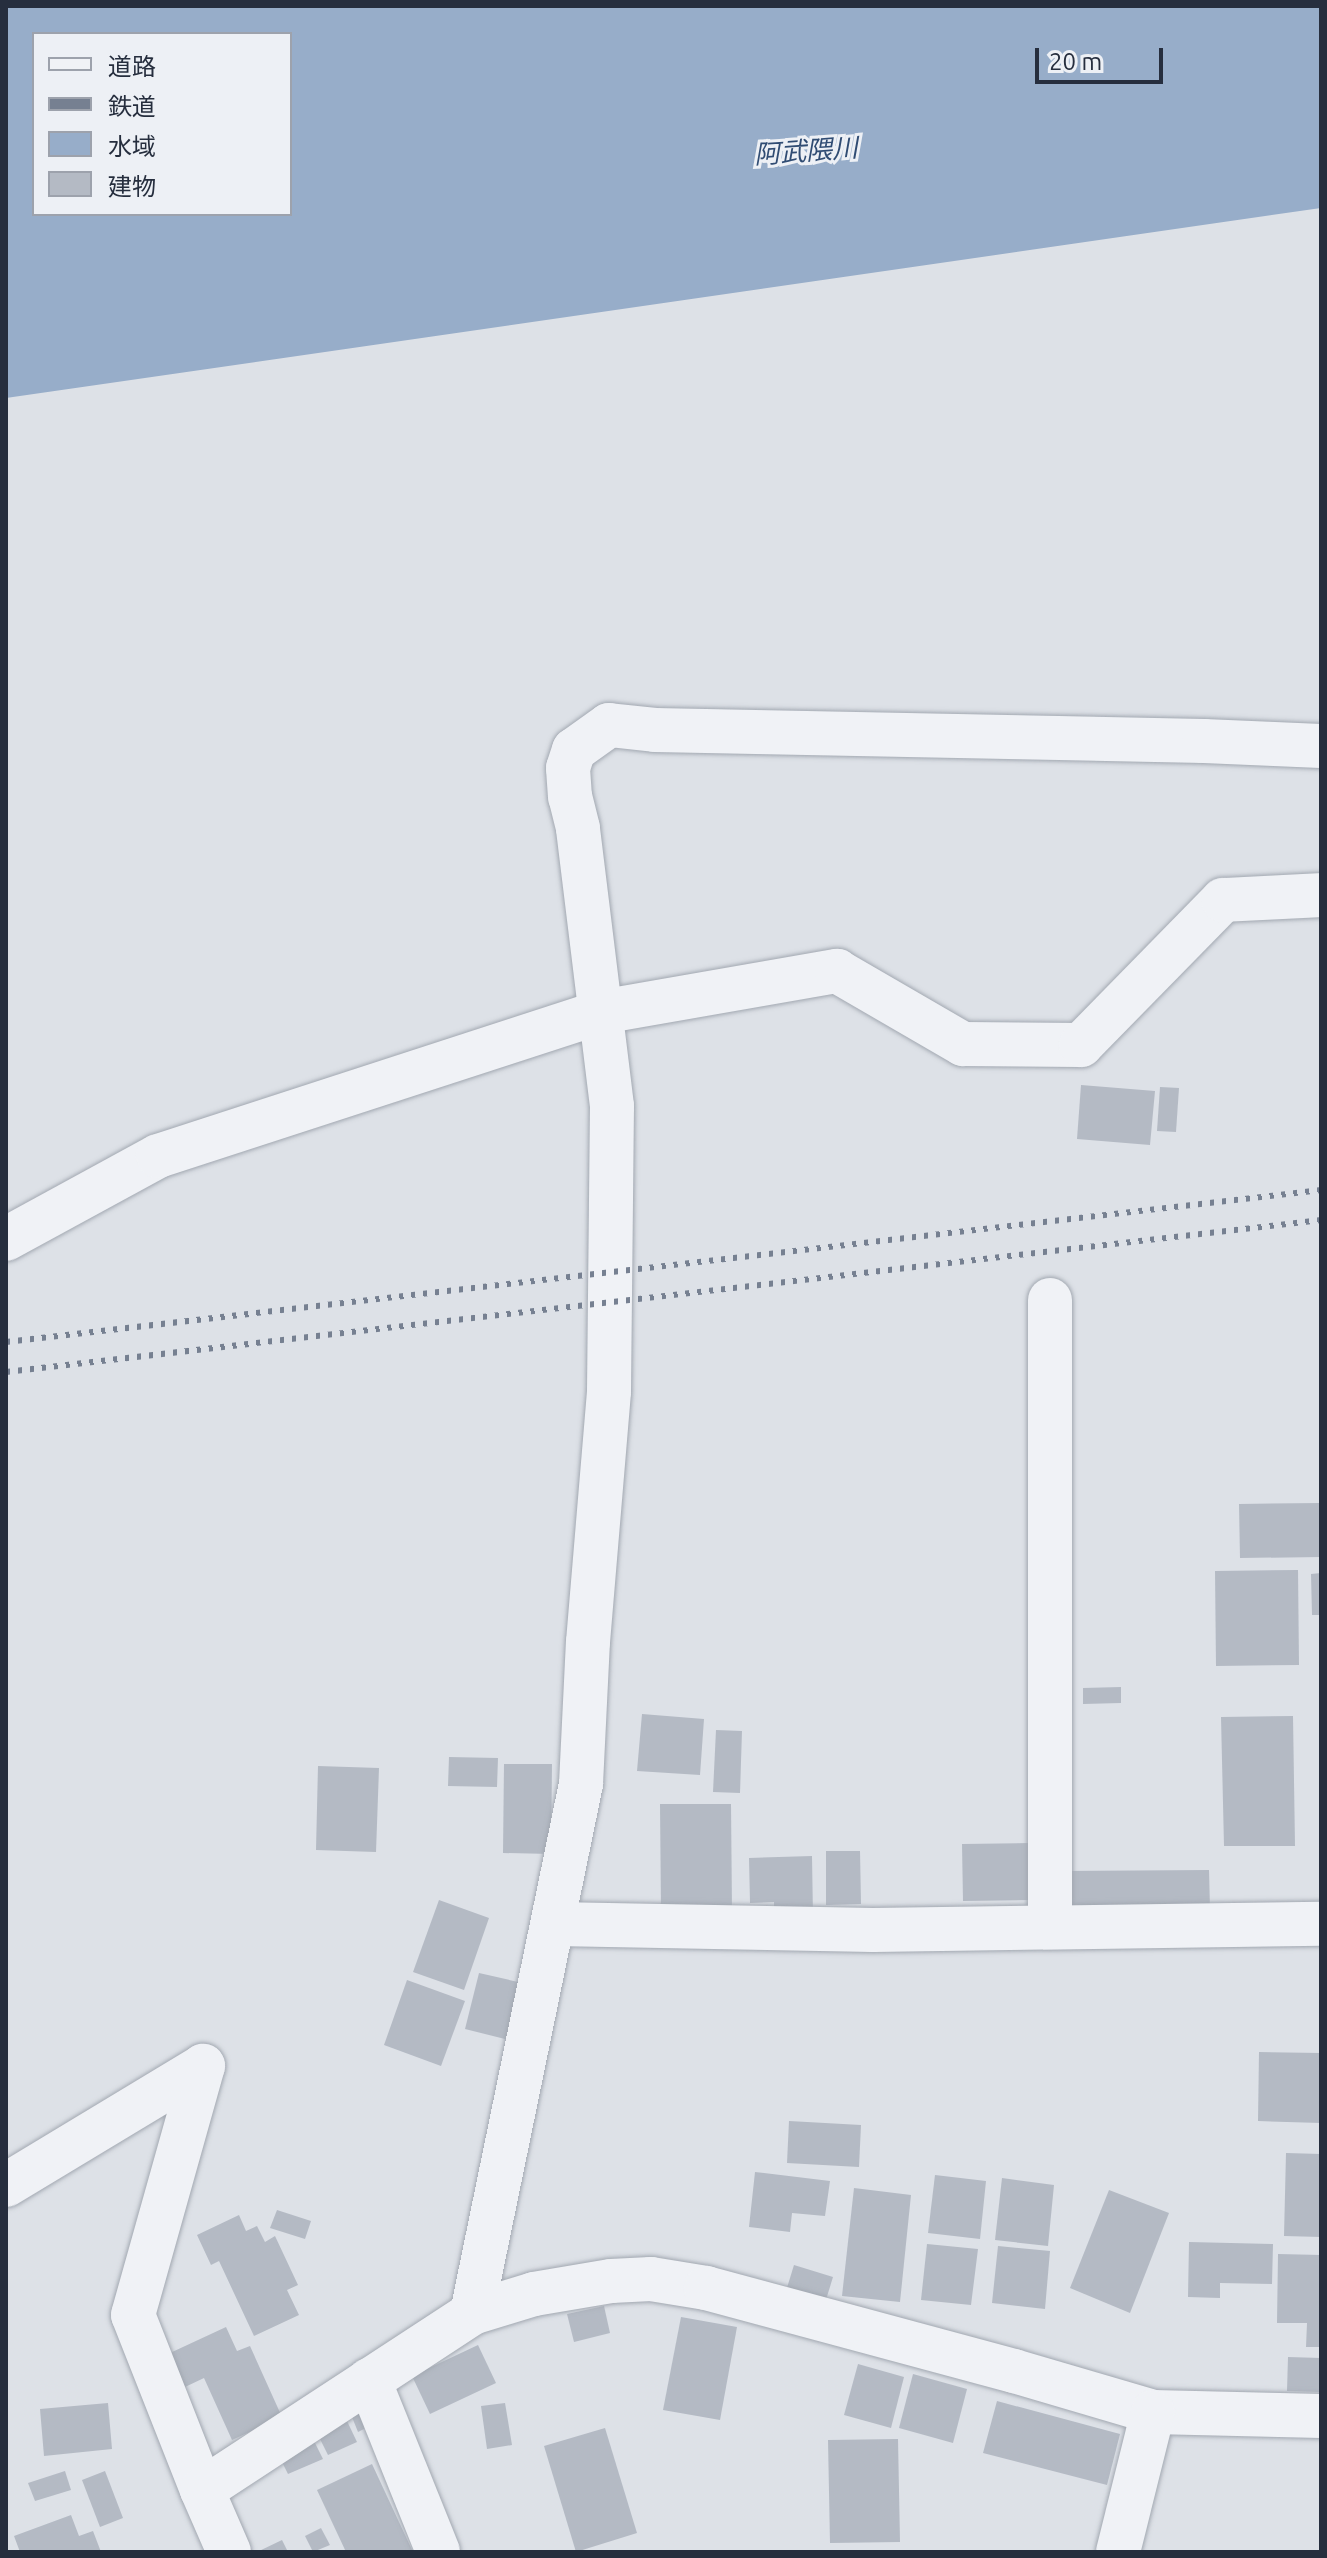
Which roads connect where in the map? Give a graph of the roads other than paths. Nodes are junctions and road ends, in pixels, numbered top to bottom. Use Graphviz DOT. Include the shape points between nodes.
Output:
graph roads {
  1 [pos="1321,746"];
  2 [pos="1321,895"];
  3 [pos="601,1012"];
  4 [pos="6,1239"];
  5 [pos="1050,1300"];
  6 [pos="555,1924"];
  7 [pos="1321,1924"];
  8 [pos="1050,1927"];
  9 [pos="6,2185"];
  10 [pos="472,2313"];
  11 [pos="369,2380"];
  12 [pos="1153,2412"];
  13 [pos="1321,2416"];
  14 [pos="202,2490"];
  15 [pos="229,2552"];
  16 [pos="438,2552"];
  17 [pos="1118,2552"];
  1 -- 3 [label="street" via="609,725 574,750 568,768"];
  2 -- 3 [label="street" via="1223,900 1081,1045 963,1044 837,971"];
  3 -- 4 [label="street" via="158,1156"];
  3 -- 6 [label="street" via="612,1106 611,1364 581,1784"];
  5 -- 8 [label="street"];
  6 -- 8 [label="street" via="812,1930"];
  6 -- 10 [label="street"];
  7 -- 8 [label="street"];
  9 -- 14 [label="street" via="203,2066 133,2315"];
  10 -- 11 [label="street"];
  10 -- 12 [label="street" via="534,2294 611,2281 679,2283"];
  11 -- 14 [label="street"];
  11 -- 16 [label="street"];
  12 -- 13 [label="street"];
  12 -- 17 [label="street"];
  14 -- 15 [label="street"];
}
